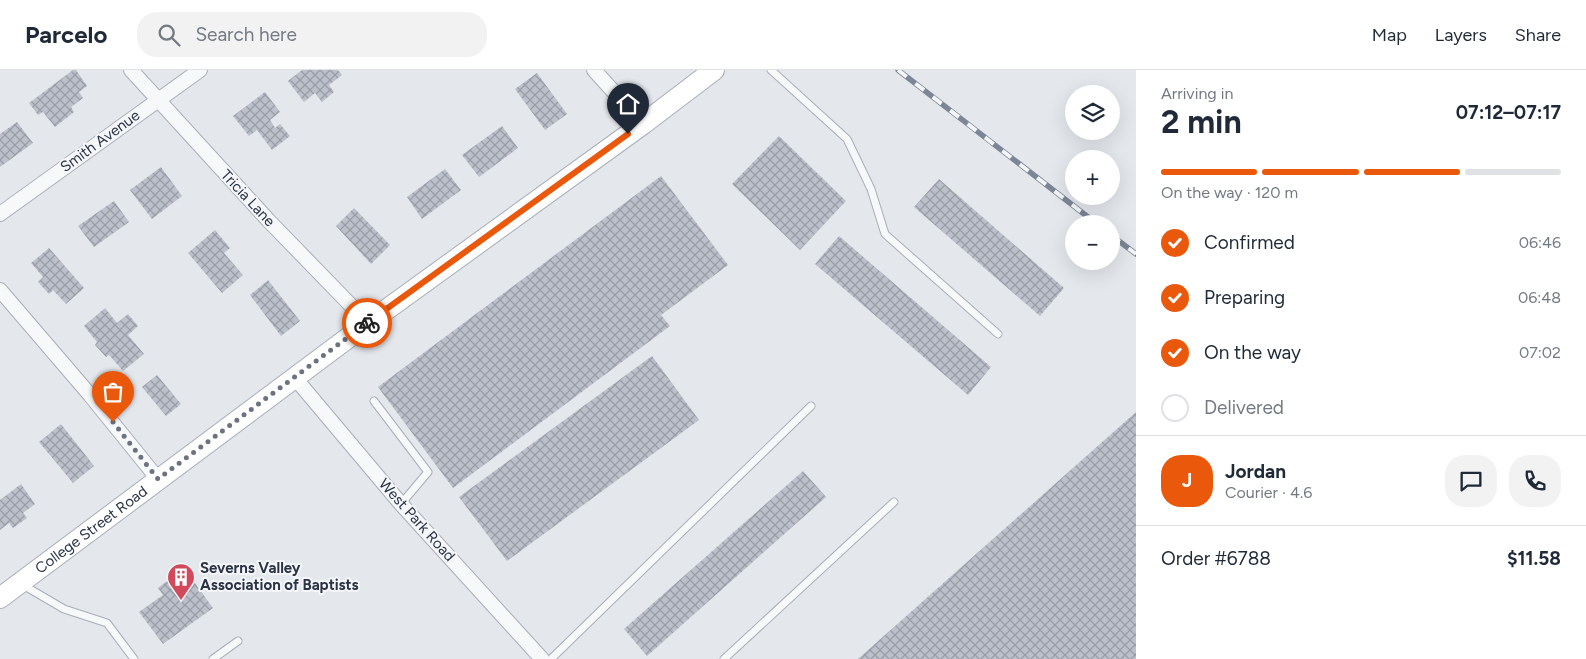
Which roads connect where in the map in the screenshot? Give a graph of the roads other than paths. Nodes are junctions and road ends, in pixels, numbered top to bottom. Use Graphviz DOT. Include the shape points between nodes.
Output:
graph roads {
  1 [pos="131,70"];
  2 [pos="200,70"];
  3 [pos="594,70"];
  4 [pos="714,70"];
  5 [pos="771,70"];
  6 [pos="158,99"];
  7 [pos="643,124"];
  8 [pos="0,214"];
  9 [pos="0,290"];
  10 [pos="368,323"];
  11 [pos="998,334"];
  12 [pos="295,378"];
  13 [pos="374,401"];
  14 [pos="811,406"];
  15 [pos="158,479"];
  16 [pos="894,502"];
  17 [pos="401,504"];
  18 [pos="20,583"];
  19 [pos="0,598"];
  20 [pos="238,641"];
  21 [pos="134,659"];
  22 [pos="213,659"];
  23 [pos="542,659"];
  24 [pos="551,659"];
  25 [pos="724,659"];
  1 -- 6 [label="street, Tricia Lane"];
  2 -- 6 [label="street, Smith Avenue"];
  3 -- 7 [label="street"];
  4 -- 7 [label="street, College Street Road"];
  5 -- 11 [label="lane" via="847,139 871,189 885,234"];
  6 -- 8 [label="street, Smith Avenue"];
  6 -- 10 [label="street, Tricia Lane" via="268,220"];
  7 -- 10 [label="street, College Street Road"];
  9 -- 15 [label="street"];
  10 -- 12 [label="street, College Street Road"];
  12 -- 15 [label="street, College Street Road"];
  12 -- 17 [label="street, West Park Road"];
  13 -- 17 [label="lane" via="428,472"];
  14 -- 24 [label="lane"];
  15 -- 18 [label="street, College Street Road"];
  16 -- 25 [label="lane"];
  17 -- 23 [label="street, West Park Road"];
  18 -- 19 [label="street, College Street Road"];
  18 -- 21 [label="lane" via="64,609 107,623"];
  20 -- 22 [label="lane"];
}
